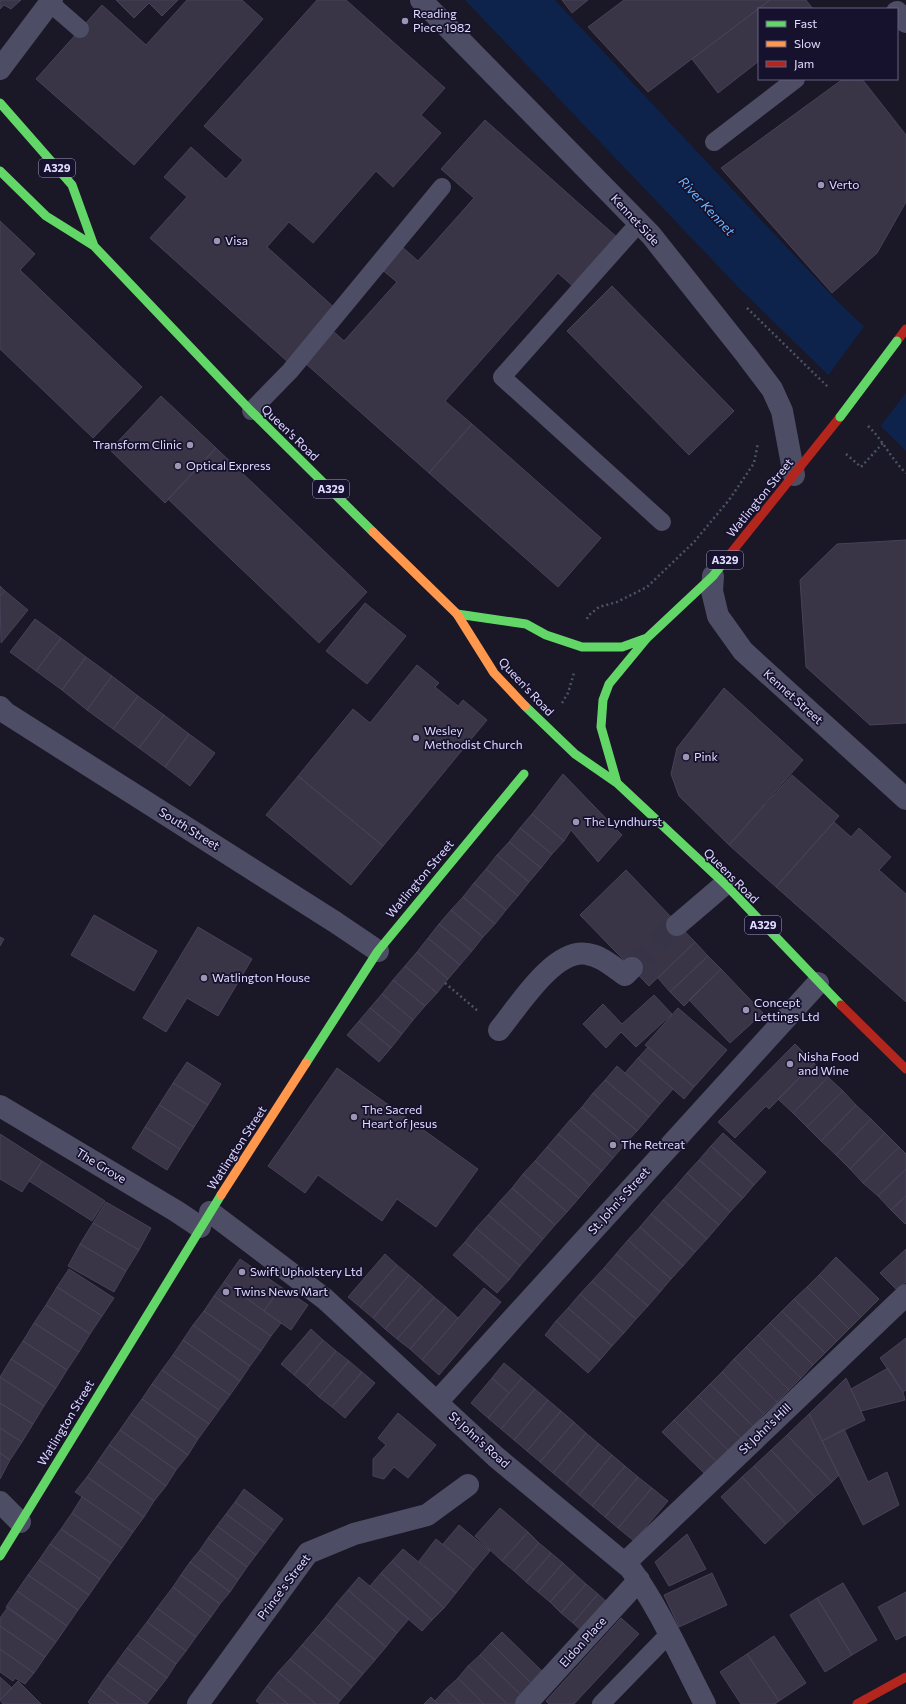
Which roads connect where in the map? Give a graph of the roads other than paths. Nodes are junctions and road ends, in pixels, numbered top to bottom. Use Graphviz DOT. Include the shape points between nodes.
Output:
graph roads {
  1 [pos="421,0"];
  2 [pos="51,1"];
  3 [pos="898,14"];
  4 [pos="906,22"];
  5 [pos="80,29"];
  6 [pos="0,69"];
  7 [pos="795,80"];
  8 [pos="0,103"];
  9 [pos="0,120"];
  10 [pos="15,120"];
  11 [pos="714,142"];
  12 [pos="0,171"];
  13 [pos="442,187"];
  14 [pos="639,223"];
  15 [pos="94,246"];
  16 [pos="906,329"];
  17 [pos="251,411"];
  18 [pos="794,475"];
  19 [pos="662,522"];
  20 [pos="713,576"];
  21 [pos="457,614"];
  22 [pos="647,638"];
  23 [pos="2,714"];
  24 [pos="547,727"];
  25 [pos="524,774"];
  26 [pos="617,783"];
  27 [pos="906,799"];
  28 [pos="725,884"];
  29 [pos="677,925"];
  30 [pos="378,951"];
  31 [pos="632,968"];
  32 [pos="818,983"];
  33 [pos="499,1030"];
  34 [pos="906,1069"];
  35 [pos="0,1106"];
  36 [pos="205,1219"];
  37 [pos="906,1295"];
  38 [pos="437,1402"];
  39 [pos="468,1485"];
  40 [pos="0,1502"];
  41 [pos="20,1522"];
  42 [pos="0,1556"];
  43 [pos="625,1563"];
  44 [pos="639,1580"];
  45 [pos="669,1634"];
  46 [pos="906,1677"];
  47 [pos="198,1704"];
  48 [pos="526,1704"];
  49 [pos="601,1704"];
  50 [pos="704,1704"];
  51 [pos="857,1704"];
  1 -- 14 [label="street, Kennet Side"];
  2 -- 5 [label="lane"];
  2 -- 6 [label="street"];
  3 -- 4 [label="street"];
  7 -- 11 [label="lane"];
  8 -- 10 [label="main road, A329"];
  9 -- 10 [label="main road"];
  10 -- 15 [label="main road, A329" via="72,185"];
  12 -- 15 [label="main road, Queen's Road / A329" via="46,216"];
  13 -- 17 [label="lane" via="290,371"];
  14 -- 18 [label="street, Kennet Side" via="772,389 782,411"];
  14 -- 19 [label="lane" via="502,377"];
  15 -- 17 [label="main road, Queen's Road / A329"];
  16 -- 18 [label="main road, Watlington Street / A329, bridge"];
  17 -- 21 [label="main road, Queen's Road / A329"];
  18 -- 20 [label="main road, Watlington Street / A329"];
  20 -- 22 [label="main road, Watlington Street / A329"];
  20 -- 27 [label="street, Kennet Street" via="712,591 718,616 743,651"];
  21 -- 22 [label="main road, A329" via="526,624 546,635 582,647 622,647"];
  21 -- 24 [label="main road, Queen's Road / A329" via="494,673"];
  22 -- 26 [label="main road, Watlington Street / A329" via="609,684 603,700 601,727"];
  23 -- 30 [label="street, South Street"];
  24 -- 26 [label="main road, Queens Road / A329" via="575,754"];
  25 -- 30 [label="main road, Watlington Street"];
  26 -- 28 [label="main road, Queens Road / A329"];
  28 -- 29 [label="street"];
  28 -- 32 [label="main road, Queens Road / A329"];
  30 -- 36 [label="main road, Watlington Street"];
  31 -- 33 [label="street" via="625,975 596,956 576,954 565,958 545,973"];
  32 -- 34 [label="main road, Queens Road / A329"];
  32 -- 38 [label="street, St. John's Street"];
  35 -- 36 [label="street, The Grove"];
  36 -- 38 [label="street, St John's Road" via="325,1299"];
  36 -- 41 [label="main road, Watlington Street"];
  37 -- 43 [label="street, St John's Hill"];
  38 -- 43 [label="street, St John's Road" via="496,1457"];
  39 -- 47 [label="street, Prince's Street" via="427,1515 354,1534 308,1553"];
  40 -- 41 [label="street"];
  41 -- 42 [label="main road, Watlington Street"];
  43 -- 44 [label="street, St John's Road"];
  44 -- 45 [label="street, St John's Road"];
  44 -- 48 [label="street, Eldon Place"];
  45 -- 49 [label="lane"];
  45 -- 50 [label="street, St John's Road"];
  46 -- 51 [label="main road"];
}
